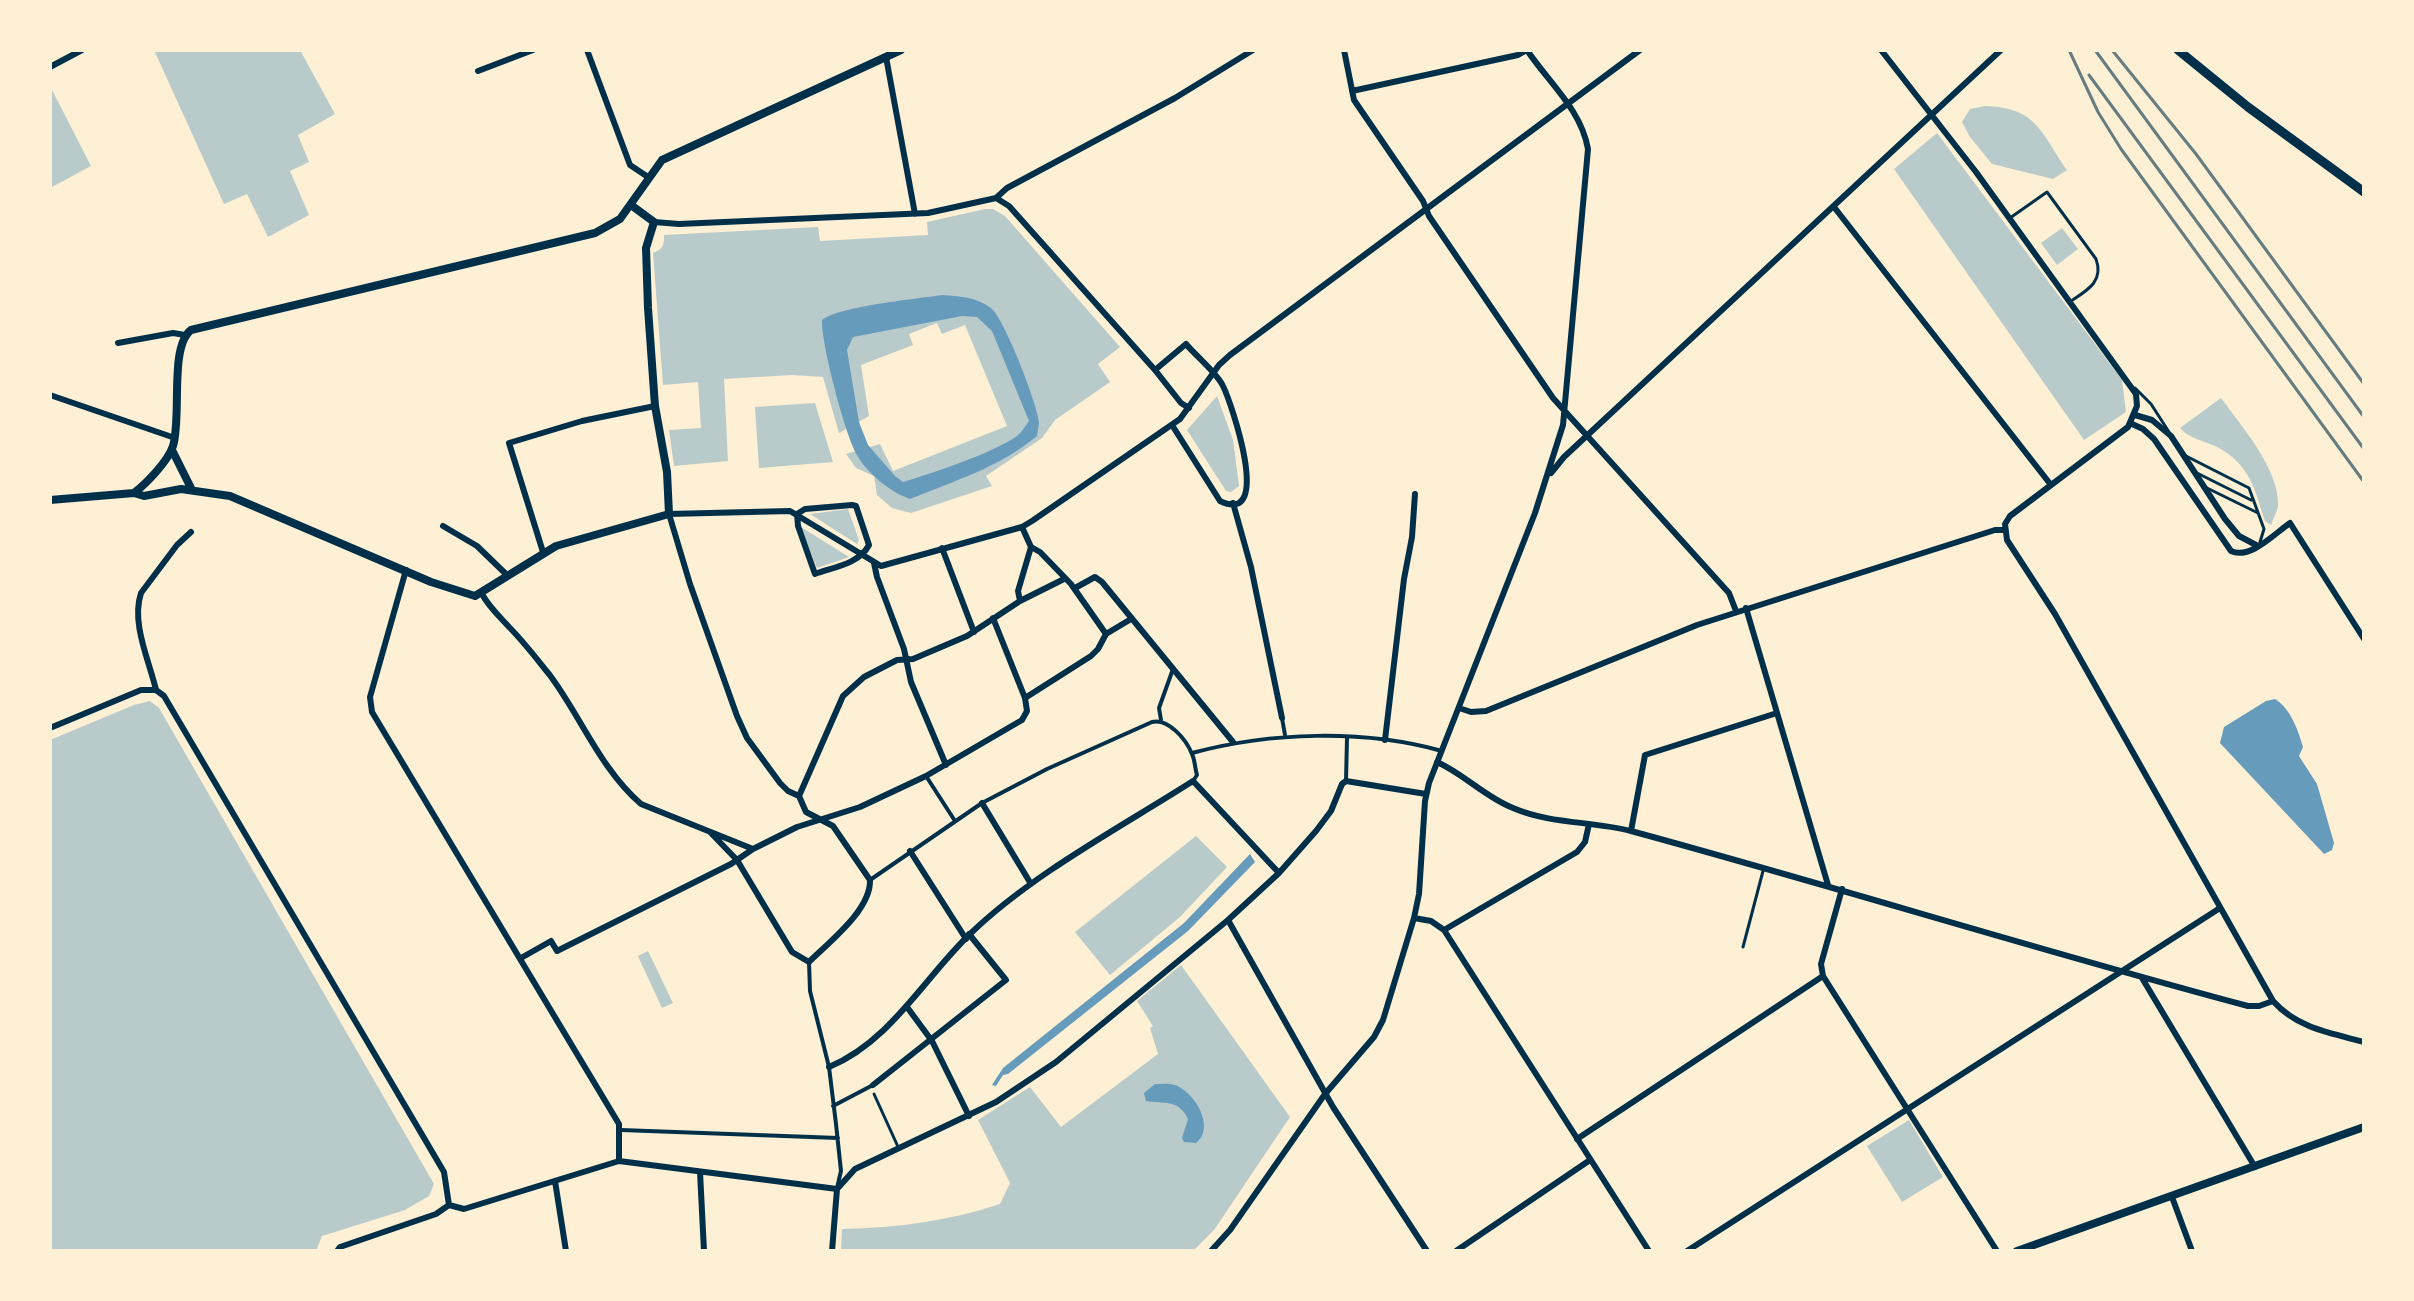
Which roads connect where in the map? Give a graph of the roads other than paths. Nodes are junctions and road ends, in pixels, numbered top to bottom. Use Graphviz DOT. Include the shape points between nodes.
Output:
graph roads {
  1 [pos="82,50"];
  2 [pos="533,50"];
  3 [pos="587,50"];
  4 [pos="901,50"];
  5 [pos="1253,50"];
  6 [pos="1344,50"];
  7 [pos="1527,50"];
  8 [pos="1640,50"];
  9 [pos="1881,50"];
  10 [pos="2001,50"];
  11 [pos="2171,50"];
  12 [pos="2180,52"];
  13 [pos="886,57"];
  14 [pos="50,67"];
  15 [pos="478,71"];
  16 [pos="1352,91"];
  17 [pos="1568,103"];
  18 [pos="1932,115"];
  19 [pos="648,177"];
  20 [pos="2364,192"];
  21 [pos="996,198"];
  22 [pos="1834,207"];
  23 [pos="629,208"];
  24 [pos="1426,209"];
  25 [pos="915,214"];
  26 [pos="2010,218"];
  27 [pos="654,222"];
  28 [pos="2071,301"];
  29 [pos="185,335"];
  30 [pos="118,343"];
  31 [pos="1155,370"];
  32 [pos="1212,374"];
  33 [pos="2134,388"];
  34 [pos="50,395"];
  35 [pos="655,406"];
  36 [pos="1189,408"];
  37 [pos="1565,409"];
  38 [pos="2135,415"];
  39 [pos="2130,423"];
  40 [pos="1172,425"];
  41 [pos="1588,435"];
  42 [pos="2171,436"];
  43 [pos="175,438"];
  44 [pos="172,450"];
  45 [pos="2183,454"];
  46 [pos="2194,471"];
  47 [pos="1547,479"];
  48 [pos="2051,485"];
  49 [pos="2204,486"];
  50 [pos="192,490"];
  51 [pos="134,493"];
  52 [pos="1415,494"];
  53 [pos="50,500"];
  54 [pos="2254,501"];
  55 [pos="1233,503"];
  56 [pos="2258,513"];
  57 [pos="669,514"];
  58 [pos="797,514"];
  59 [pos="443,526"];
  60 [pos="1022,527"];
  61 [pos="2004,530"];
  62 [pos="191,532"];
  63 [pos="2258,546"];
  64 [pos="1031,547"];
  65 [pos="942,548"];
  66 [pos="543,552"];
  67 [pos="862,555"];
  68 [pos="874,563"];
  69 [pos="406,570"];
  70 [pos="508,576"];
  71 [pos="1064,579"];
  72 [pos="1075,588"];
  73 [pos="482,594"];
  74 [pos="1020,601"];
  75 [pos="1746,608"];
  76 [pos="1736,611"];
  77 [pos="993,618"];
  78 [pos="1131,619"];
  79 [pos="974,632"];
  80 [pos="1106,634"];
  81 [pos="2364,639"];
  82 [pos="905,659"];
  83 [pos="1173,669"];
  84 [pos="156,690"];
  85 [pos="1025,698"];
  86 [pos="1459,708"];
  87 [pos="1777,713"];
  88 [pos="1282,718"];
  89 [pos="1161,720"];
  90 [pos="50,728"];
  91 [pos="1285,736"];
  92 [pos="1347,738"];
  93 [pos="1385,740"];
  94 [pos="1233,742"];
  95 [pos="1442,751"];
  96 [pos="1192,753"];
  97 [pos="1437,762"];
  98 [pos="946,765"];
  99 [pos="926,776"];
  100 [pos="1193,781"];
  101 [pos="1346,781"];
  102 [pos="1426,794"];
  103 [pos="799,796"];
  104 [pos="982,803"];
  105 [pos="821,819"];
  106 [pos="955,821"];
  107 [pos="1589,824"];
  108 [pos="1631,831"];
  109 [pos="711,833"];
  110 [pos="753,849"];
  111 [pos="910,851"];
  112 [pos="737,860"];
  113 [pos="1764,867"];
  114 [pos="1279,873"];
  115 [pos="870,880"];
  116 [pos="1031,884"];
  117 [pos="1828,885"];
  118 [pos="1842,889"];
  119 [pos="2220,908"];
  120 [pos="1414,918"];
  121 [pos="1228,920"];
  122 [pos="1444,930"];
  123 [pos="968,936"];
  124 [pos="1743,947"];
  125 [pos="521,958"];
  126 [pos="809,962"];
  127 [pos="2120,972"];
  128 [pos="1823,976"];
  129 [pos="2142,978"];
  130 [pos="2273,1001"];
  131 [pos="907,1007"];
  132 [pos="932,1041"];
  133 [pos="2364,1042"];
  134 [pos="829,1067"];
  135 [pos="873,1085"];
  136 [pos="874,1094"];
  137 [pos="1325,1094"];
  138 [pos="832,1106"];
  139 [pos="1908,1108"];
  140 [pos="969,1116"];
  141 [pos="2360,1129"];
  142 [pos="621,1130"];
  143 [pos="838,1138"];
  144 [pos="1577,1139"];
  145 [pos="899,1149"];
  146 [pos="1590,1160"];
  147 [pos="619,1161"];
  148 [pos="2256,1167"];
  149 [pos="700,1172"];
  150 [pos="555,1181"];
  151 [pos="837,1189"];
  152 [pos="2172,1197"];
  153 [pos="449,1205"];
  154 [pos="337,1251"];
  155 [pos="566,1251"];
  156 [pos="704,1251"];
  157 [pos="832,1251"];
  158 [pos="1211,1251"];
  159 [pos="1427,1251"];
  160 [pos="1456,1251"];
  161 [pos="1649,1251"];
  162 [pos="1687,1251"];
  163 [pos="1997,1251"];
  164 [pos="2017,1251"];
  165 [pos="2192,1251"];
  1 -- 14 [label="street"];
  2 -- 15 [label="street"];
  3 -- 19 [label="street" via="630,165"];
  4 -- 13 [label="main road"];
  5 -- 21 [label="street"];
  6 -- 16 [label="street"];
  7 -- 16 [label="street"];
  7 -- 17 [label="street"];
  8 -- 17 [label="street"];
  9 -- 18 [label="street"];
  10 -- 18 [label="street"];
  11 -- 12 [label="main road"];
  12 -- 20 [label="main road"];
  13 -- 19 [label="main road" via="667,157"];
  13 -- 25 [label="street"];
  16 -- 24 [label="street"];
  17 -- 24 [label="street"];
  17 -- 37 [label="street" via="1583,130 1588,157"];
  18 -- 22 [label="street"];
  18 -- 26 [label="street"];
  19 -- 23 [label="main road"];
  21 -- 25 [label="street"];
  21 -- 31 [label="street" via="1009,206"];
  22 -- 41 [label="street"];
  22 -- 48 [label="street"];
  23 -- 27 [label="main road"];
  23 -- 29 [label="main road" via="613,224 583,237"];
  24 -- 32 [label="street" via="1230,355"];
  24 -- 37 [label="street"];
  25 -- 27 [label="street"];
  26 -- 28 [label="street"];
  26 -- 28 [label="lane" via="2047,192 2099,267 2092,287"];
  27 -- 35 [label="main road" via="645,258"];
  28 -- 33 [label="street"];
  29 -- 30 [label="street"];
  29 -- 43 [label="main road"];
  31 -- 32 [label="street" via="1186,344"];
  31 -- 36 [label="street"];
  32 -- 36 [label="street"];
  32 -- 55 [label="street" via="1222,384 1241,438 1248,488"];
  33 -- 38 [label="street"];
  33 -- 42 [label="lane"];
  34 -- 43 [label="street"];
  35 -- 57 [label="main road"];
  35 -- 66 [label="street" via="509,443"];
  36 -- 40 [label="street"];
  37 -- 41 [label="street"];
  37 -- 47 [label="street"];
  38 -- 39 [label="street"];
  38 -- 42 [label="street" via="2152,420"];
  39 -- 48 [label="street"];
  39 -- 63 [label="street" via="2154,439 2231,551 2241,555"];
  40 -- 55 [label="street" via="1215,496"];
  40 -- 60 [label="street"];
  41 -- 47 [label="street"];
  41 -- 76 [label="street" via="1729,593"];
  42 -- 45 [label="street"];
  43 -- 44 [label="main road"];
  44 -- 50 [label="main road"];
  44 -- 51 [label="main road"];
  45 -- 46 [label="street"];
  45 -- 54 [label="lane" via="2249,488"];
  46 -- 49 [label="street"];
  46 -- 54 [label="lane"];
  47 -- 86 [label="street"];
  48 -- 61 [label="street" via="2010,516"];
  49 -- 56 [label="lane"];
  49 -- 63 [label="street" via="2239,536"];
  50 -- 51 [label="main road"];
  50 -- 69 [label="main road" via="248,503"];
  51 -- 53 [label="main road"];
  52 -- 93 [label="street"];
  54 -- 56 [label="lane"];
  55 -- 88 [label="street"];
  56 -- 63 [label="lane" via="2264,529"];
  57 -- 58 [label="street"];
  57 -- 66 [label="main road"];
  57 -- 103 [label="street" via="747,738 788,791"];
  58 -- 67 [label="street"];
  58 -- 67 [label="street" via="815,574"];
  58 -- 67 [label="street" via="856,506 869,545"];
  59 -- 70 [label="street" via="477,546"];
  60 -- 64 [label="street"];
  60 -- 65 [label="street"];
  61 -- 75 [label="street"];
  61 -- 119 [label="street"];
  62 -- 84 [label="street" via="138,603"];
  63 -- 81 [label="street" via="2290,523"];
  64 -- 71 [label="street"];
  64 -- 74 [label="street"];
  65 -- 68 [label="street" via="887,566"];
  65 -- 79 [label="street"];
  66 -- 70 [label="main road"];
  67 -- 68 [label="street"];
  68 -- 82 [label="street"];
  69 -- 73 [label="main road" via="469,596"];
  69 -- 125 [label="street" via="370,697 372,712"];
  70 -- 73 [label="main road"];
  71 -- 72 [label="street"];
  71 -- 74 [label="street"];
  72 -- 78 [label="street" via="1098,578"];
  72 -- 80 [label="street"];
  73 -- 109 [label="street" via="550,675 634,798"];
  74 -- 77 [label="street"];
  75 -- 76 [label="street"];
  75 -- 87 [label="street"];
  76 -- 86 [label="street" via="1486,711"];
  77 -- 79 [label="street"];
  77 -- 85 [label="street"];
  78 -- 80 [label="street"];
  78 -- 83 [label="street"];
  79 -- 82 [label="street"];
  80 -- 85 [label="street" via="1091,656"];
  82 -- 98 [label="street"];
  82 -- 103 [label="street" via="871,672 843,696"];
  83 -- 89 [label="street" via="1159,710"];
  83 -- 94 [label="street"];
  84 -- 90 [label="street" via="141,690"];
  84 -- 153 [label="street" via="444,1172"];
  85 -- 98 [label="street" via="1022,720"];
  86 -- 95 [label="street"];
  87 -- 108 [label="street" via="1645,755"];
  87 -- 117 [label="street"];
  88 -- 91 [label="street"];
  89 -- 96 [label="street"];
  89 -- 104 [label="street"];
  91 -- 92 [label="street"];
  91 -- 94 [label="street"];
  92 -- 93 [label="street"];
  92 -- 101 [label="street"];
  93 -- 95 [label="street"];
  94 -- 96 [label="street"];
  95 -- 97 [label="street"];
  96 -- 100 [label="street" via="1197,775"];
  97 -- 102 [label="street"];
  97 -- 107 [label="street" via="1512,808"];
  98 -- 99 [label="street"];
  99 -- 105 [label="street"];
  99 -- 106 [label="street"];
  100 -- 114 [label="street"];
  100 -- 116 [label="street"];
  101 -- 102 [label="street"];
  101 -- 114 [label="street" via="1331,811"];
  102 -- 120 [label="street"];
  103 -- 105 [label="street" via="806,812"];
  104 -- 106 [label="street"];
  104 -- 116 [label="street"];
  105 -- 110 [label="street"];
  105 -- 115 [label="street" via="833,826"];
  106 -- 111 [label="street"];
  107 -- 108 [label="street"];
  107 -- 122 [label="street" via="1577,852"];
  108 -- 113 [label="street"];
  109 -- 110 [label="street"];
  109 -- 112 [label="street"];
  110 -- 112 [label="street"];
  111 -- 115 [label="street"];
  111 -- 123 [label="street"];
  112 -- 125 [label="street" via="557,951 551,941"];
  112 -- 126 [label="street" via="792,952"];
  113 -- 117 [label="street"];
  113 -- 124 [label="lane"];
  114 -- 121 [label="street"];
  115 -- 126 [label="street" via="871,891 859,910"];
  116 -- 123 [label="street"];
  117 -- 118 [label="street"];
  118 -- 127 [label="street"];
  118 -- 128 [label="street" via="1821,964"];
  119 -- 127 [label="street"];
  119 -- 130 [label="street"];
  120 -- 122 [label="street"];
  120 -- 137 [label="street" via="1379,1028"];
  121 -- 137 [label="street"];
  121 -- 140 [label="street" via="1032,1080"];
  122 -- 144 [label="street"];
  123 -- 131 [label="street"];
  123 -- 132 [label="street" via="1006,980"];
  125 -- 142 [label="street"];
  126 -- 134 [label="street" via="814,1014"];
  127 -- 129 [label="street"];
  127 -- 139 [label="street"];
  128 -- 139 [label="street"];
  128 -- 144 [label="street"];
  129 -- 130 [label="street" via="2248,1006"];
  129 -- 148 [label="street"];
  130 -- 133 [label="street" via="2298,1022"];
  131 -- 132 [label="street"];
  131 -- 134 [label="street"];
  132 -- 135 [label="street"];
  132 -- 140 [label="street"];
  134 -- 138 [label="street"];
  135 -- 138 [label="street"];
  136 -- 145 [label="lane"];
  137 -- 158 [label="street"];
  137 -- 159 [label="street"];
  138 -- 143 [label="street"];
  139 -- 162 [label="street"];
  139 -- 163 [label="street"];
  140 -- 145 [label="street"];
  141 -- 148 [label="main road"];
  142 -- 143 [label="street"];
  142 -- 147 [label="street"];
  143 -- 151 [label="street"];
  144 -- 146 [label="street"];
  145 -- 151 [label="street" via="855,1169"];
  146 -- 160 [label="street"];
  146 -- 161 [label="street"];
  147 -- 149 [label="street"];
  147 -- 150 [label="street"];
  148 -- 152 [label="main road"];
  149 -- 151 [label="street"];
  149 -- 156 [label="street"];
  150 -- 153 [label="street" via="464,1209"];
  150 -- 155 [label="street"];
  151 -- 157 [label="street"];
  152 -- 164 [label="main road"];
  152 -- 165 [label="street"];
  153 -- 154 [label="street"];
}
